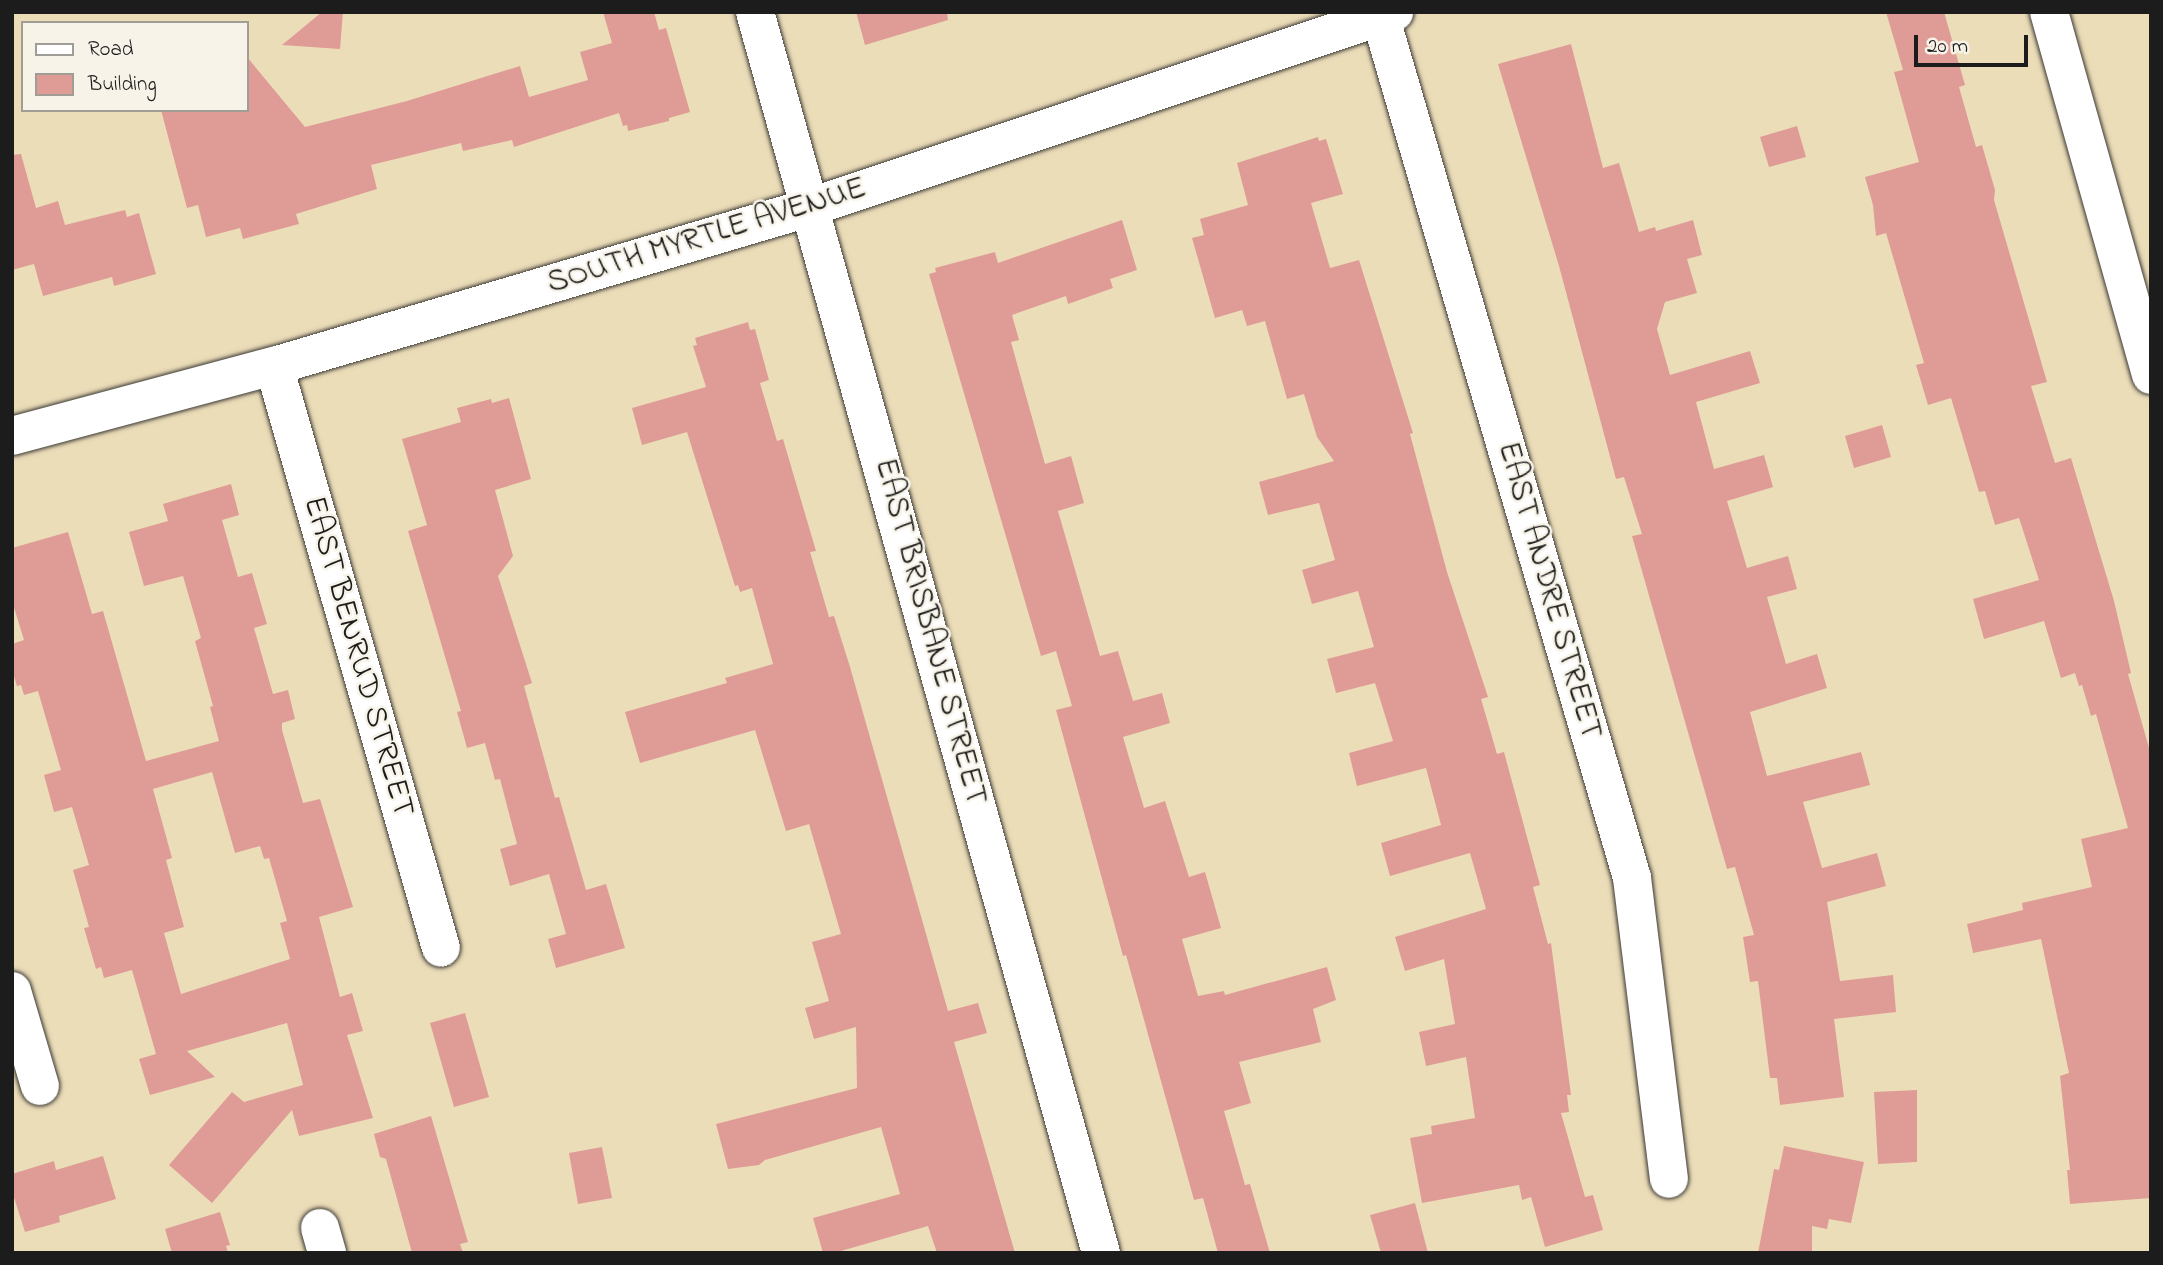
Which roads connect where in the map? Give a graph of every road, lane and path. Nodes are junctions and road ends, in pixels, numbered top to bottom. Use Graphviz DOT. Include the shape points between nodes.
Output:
graph roads {
  1 [pos="755,12"];
  2 [pos="2049,12"];
  3 [pos="1384,14"];
  4 [pos="811,207"];
  5 [pos="274,366"];
  6 [pos="2151,375"];
  7 [pos="12,436"];
  8 [pos="441,948"];
  9 [pos="12,991"];
  10 [pos="40,1086"];
  11 [pos="1670,1179"];
  12 [pos="1101,1253"];
  1 -- 4 [label="street, EAST BRISBANE STREET"];
  2 -- 6 [label="street"];
  3 -- 4 [label="street, SOUTH MYRTLE AVENUE"];
  3 -- 11 [label="street, EAST ANDRE STREET" via="1632,878"];
  4 -- 5 [label="street, SOUTH MYRTLE AVENUE"];
  4 -- 12 [label="street, EAST BRISBANE STREET"];
  5 -- 7 [label="street, SOUTH MYRTLE AVENUE"];
  5 -- 8 [label="street, EAST BENRUD STREET"];
  9 -- 10 [label="street"];
}
